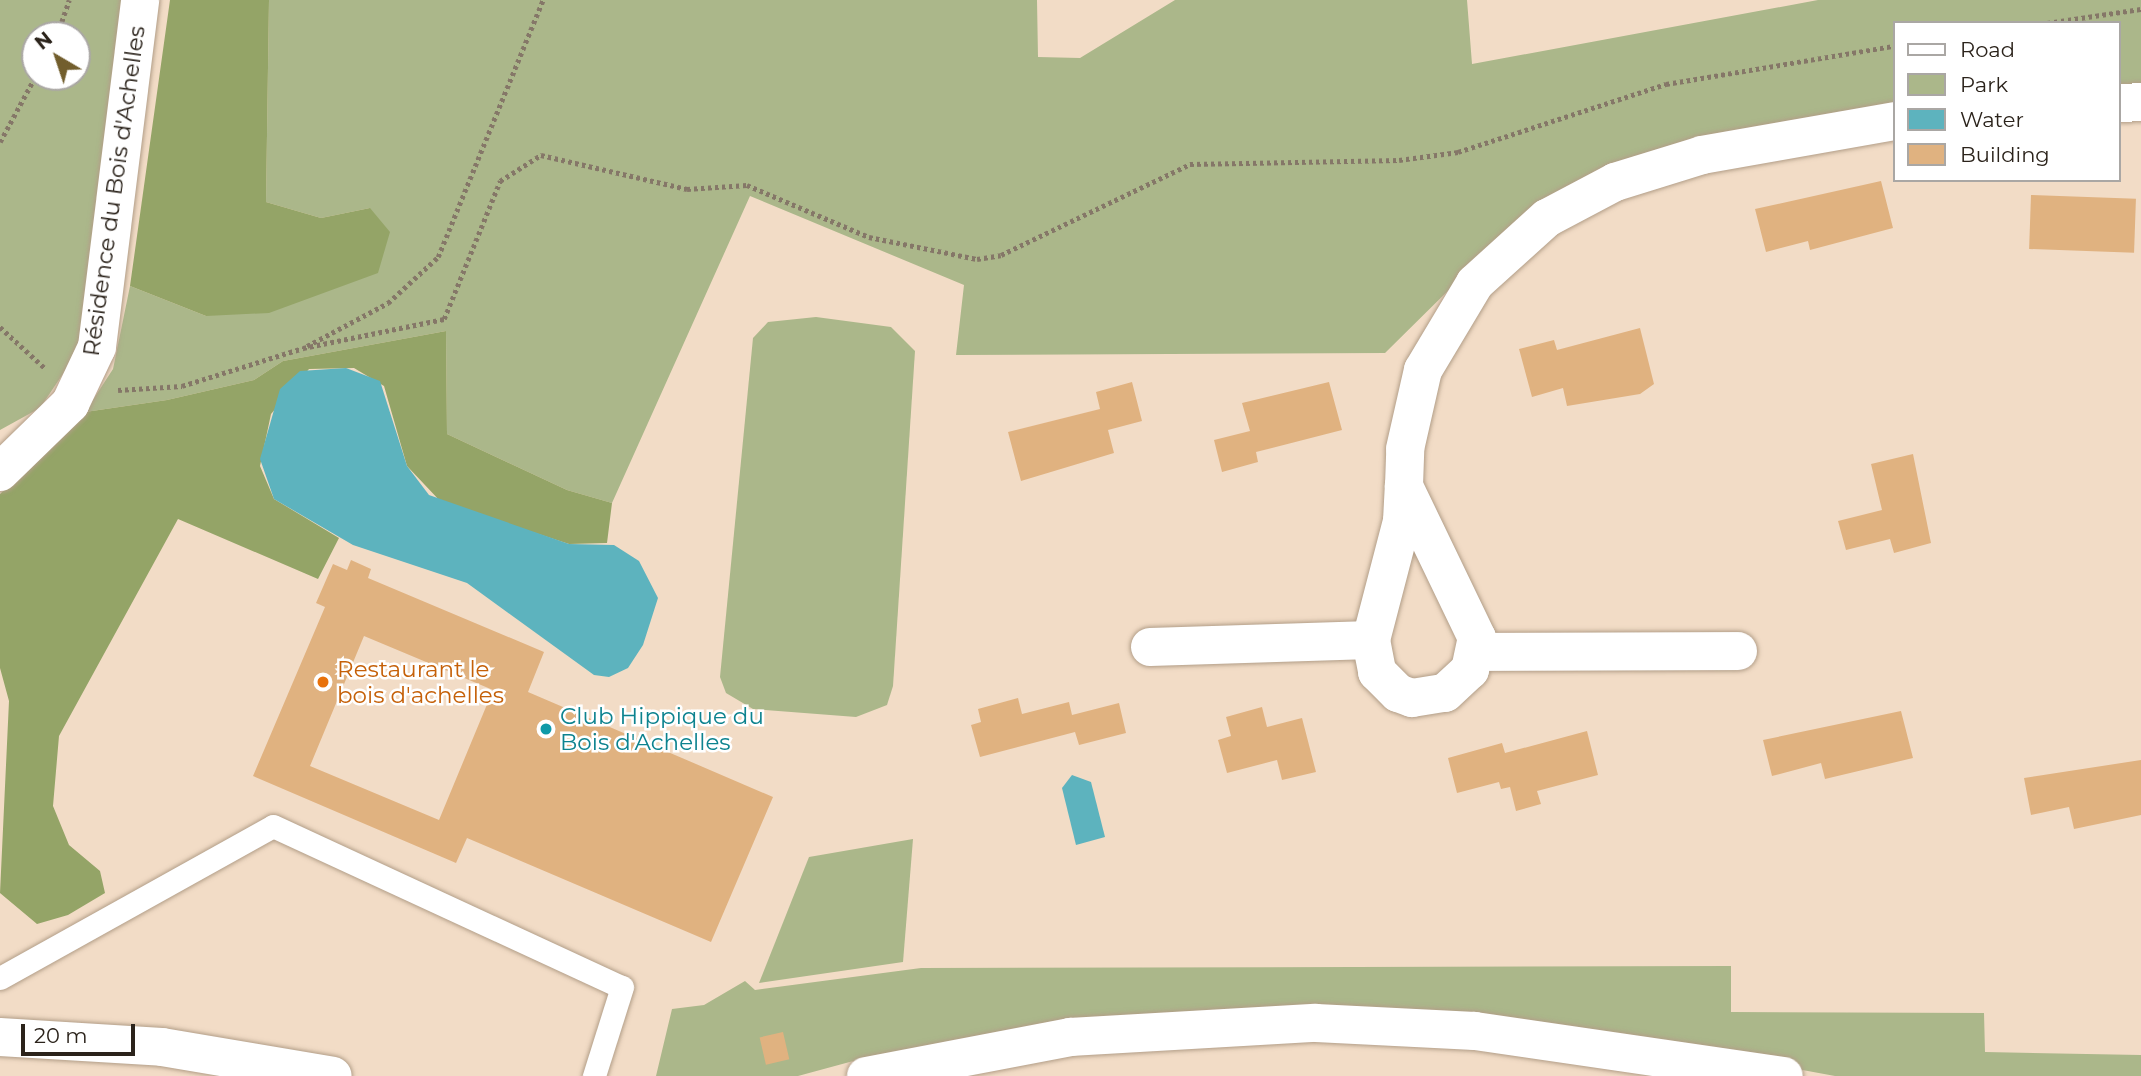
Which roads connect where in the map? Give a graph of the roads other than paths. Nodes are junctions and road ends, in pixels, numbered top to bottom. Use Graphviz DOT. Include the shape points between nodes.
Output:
graph roads {
  1 [pos="139,0"];
  2 [pos="2141,102"];
  3 [pos="2120,103"];
  4 [pos="1892,121"];
  5 [pos="0,472"];
  6 [pos="1404,486"];
  7 [pos="1371,640"];
  8 [pos="1150,647"];
  9 [pos="1738,651"];
  10 [pos="1477,652"];
  11 [pos="0,978"];
  12 [pos="0,1037"];
  13 [pos="333,1076"];
  14 [pos="593,1076"];
  15 [pos="866,1076"];
  16 [pos="1784,1076"];
  1 -- 5 [label="street, Résidence du Bois d'Achelles" via="101,321 80,390"];
  2 -- 3 [label="street"];
  4 -- 6 [label="street" via="1754,144 1652,169 1579,198 1516,241 1475,283 1423,370 1409,417"];
  6 -- 7 [label="street" via="1402,521"];
  6 -- 10 [label="street" via="1468,616"];
  7 -- 8 [label="street"];
  7 -- 10 [label="street" via="1377,672 1412,698 1445,693 1470,670"];
  9 -- 10 [label="street"];
  11 -- 14 [label="lane" via="273,826 622,987"];
  12 -- 13 [label="street" via="162,1047"];
  15 -- 16 [label="street" via="1070,1037 1316,1023 1520,1036"];
}
